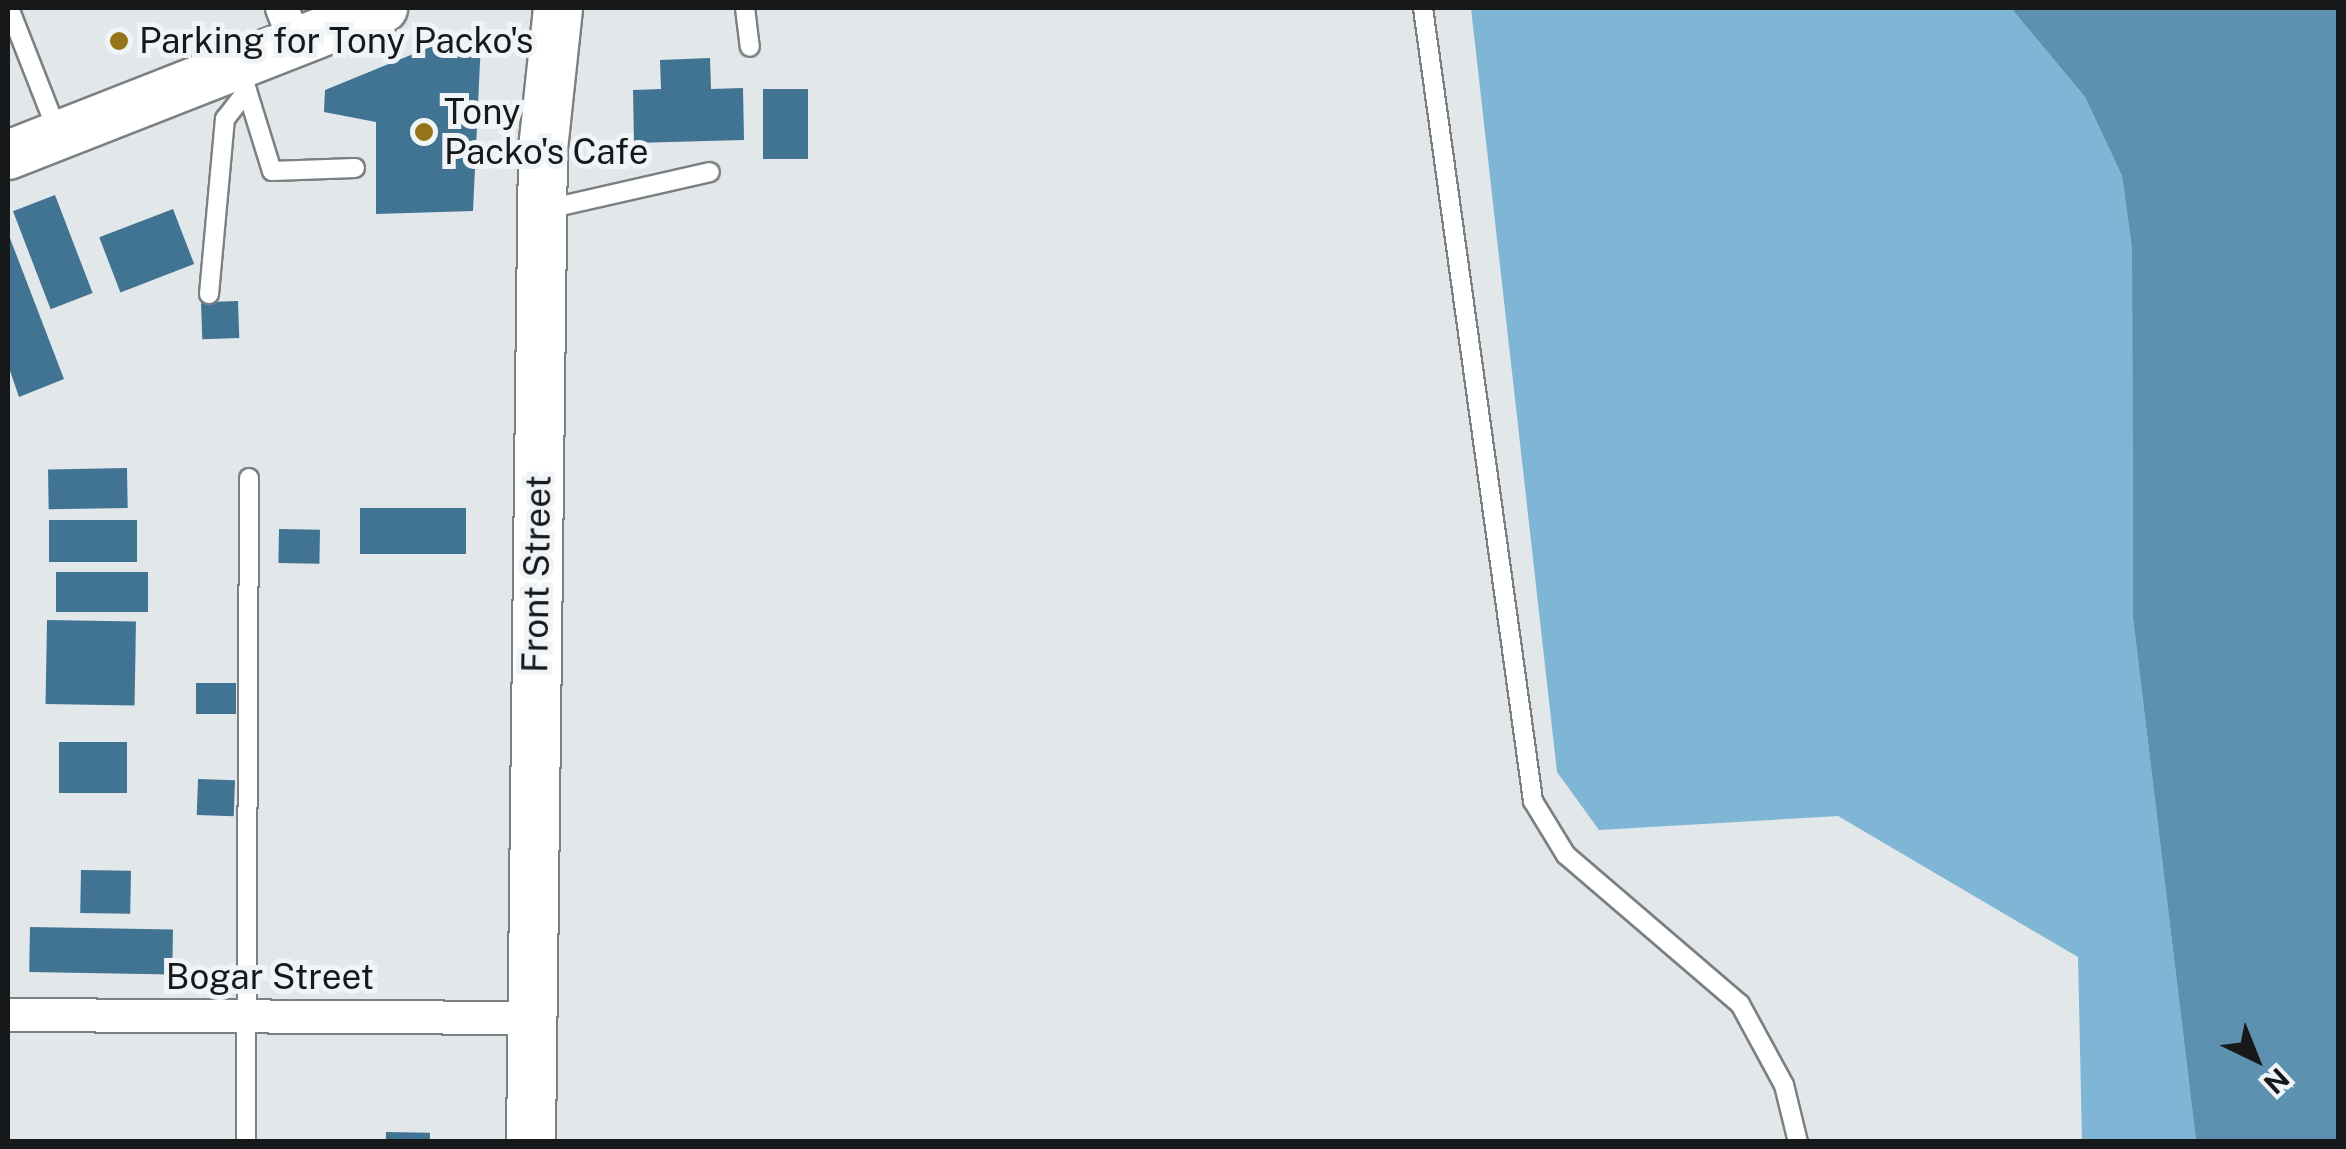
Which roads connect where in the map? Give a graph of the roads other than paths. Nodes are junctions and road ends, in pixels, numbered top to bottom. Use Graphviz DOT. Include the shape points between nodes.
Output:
graph roads {
  1 [pos="9,8"];
  2 [pos="383,8"];
  3 [pos="558,8"];
  4 [pos="745,8"];
  5 [pos="1424,8"];
  6 [pos="288,25"];
  7 [pos="750,47"];
  8 [pos="242,77"];
  9 [pos="58,135"];
  10 [pos="8,155"];
  11 [pos="355,168"];
  12 [pos="710,172"];
  13 [pos="542,210"];
  14 [pos="209,294"];
  15 [pos="249,478"];
  16 [pos="8,1015"];
  17 [pos="246,1016"];
  18 [pos="532,1018"];
  19 [pos="246,1142"];
  20 [pos="531,1142"];
  21 [pos="1798,1142"];
  1 -- 9 [label="lane"];
  2 -- 6 [label="street"];
  3 -- 13 [label="street, Front Street"];
  4 -- 7 [label="lane"];
  5 -- 21 [label="lane" via="1533,801 1566,855 1740,1004 1784,1085"];
  6 -- 8 [label="street"];
  8 -- 9 [label="street"];
  8 -- 11 [label="lane" via="272,171"];
  8 -- 14 [label="lane" via="225,119"];
  9 -- 10 [label="street"];
  12 -- 13 [label="lane"];
  13 -- 18 [label="street, Front Street"];
  15 -- 17 [label="lane"];
  16 -- 17 [label="street, Bogar Street"];
  17 -- 18 [label="street, Bogar Street"];
  17 -- 19 [label="lane"];
  18 -- 20 [label="street, Front Street"];
}
